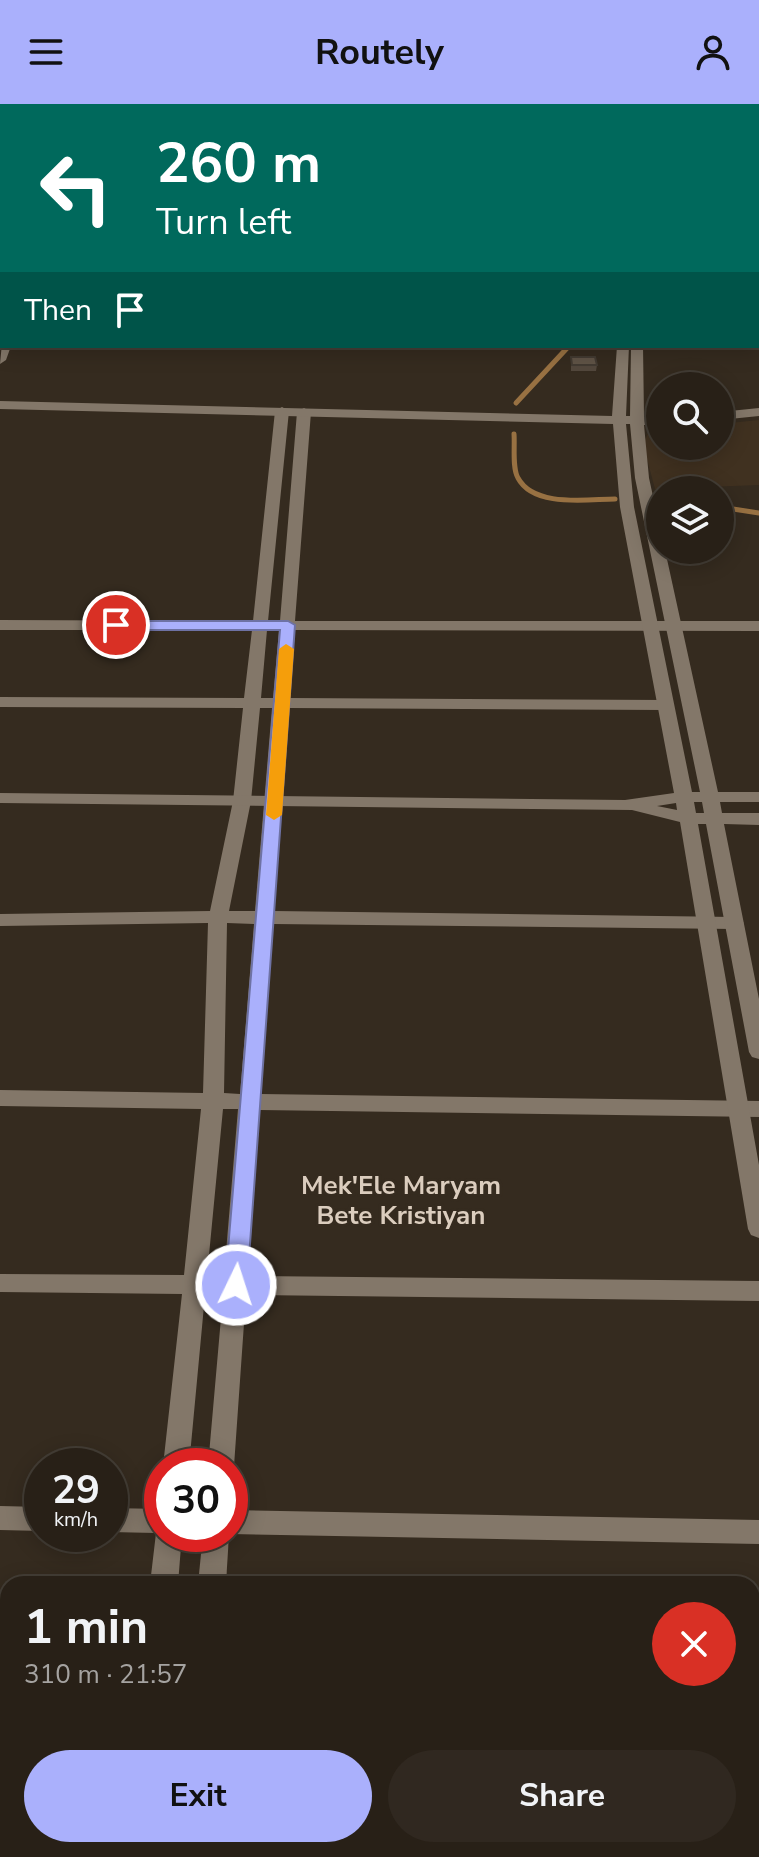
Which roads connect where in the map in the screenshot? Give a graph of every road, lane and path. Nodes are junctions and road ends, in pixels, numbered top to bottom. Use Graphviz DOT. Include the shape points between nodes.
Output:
graph roads {
  1 [pos="623,348"];
  2 [pos="637,348"];
  3 [pos="0,405"];
  4 [pos="282,411"];
  5 [pos="304,412"];
  6 [pos="759,412"];
  7 [pos="734,415"];
  8 [pos="621,422"];
  9 [pos="646,422"];
  10 [pos="637,423"];
  11 [pos="0,625"];
  12 [pos="261,625"];
  13 [pos="288,625"];
  14 [pos="650,626"];
  15 [pos="673,626"];
  16 [pos="759,626"];
  17 [pos="0,702"];
  18 [pos="253,703"];
  19 [pos="282,703"];
  20 [pos="666,705"];
  21 [pos="710,796"];
  22 [pos="759,797"];
  23 [pos="0,798"];
  24 [pos="242,801"];
  25 [pos="275,801"];
  26 [pos="686,807"];
  27 [pos="714,818"];
  28 [pos="759,819"];
  29 [pos="218,917"];
  30 [pos="265,918"];
  31 [pos="0,920"];
  32 [pos="704,923"];
  33 [pos="734,923"];
  34 [pos="759,1052"];
  35 [pos="0,1098"];
  36 [pos="213,1101"];
  37 [pos="250,1101"];
  38 [pos="749,1109"];
  39 [pos="759,1229"];
  40 [pos="0,1283"];
  41 [pos="195,1285"];
  42 [pos="236,1285"];
  43 [pos="759,1291"];
  44 [pos="178,1448"];
  45 [pos="222,1448"];
  46 [pos="0,1518"];
  47 [pos="24,1519"];
  48 [pos="248,1522"];
  49 [pos="759,1532"];
  50 [pos="167,1552"];
  51 [pos="215,1552"];
  52 [pos="165,1576"];
  53 [pos="213,1576"];
  1 -- 8 [label="street"];
  2 -- 10 [label="street"];
  3 -- 4 [label="street"];
  4 -- 5 [label="street"];
  4 -- 12 [label="street"];
  5 -- 8 [label="street"];
  5 -- 13 [label="street"];
  6 -- 7 [label="street"];
  8 -- 10 [label="street"];
  8 -- 14 [label="street" via="627,507"];
  9 -- 10 [label="street"];
  10 -- 15 [label="street" via="642,478"];
  11 -- 12 [label="street"];
  12 -- 13 [label="street"];
  12 -- 18 [label="street"];
  13 -- 14 [label="street"];
  13 -- 19 [label="street"];
  14 -- 15 [label="street"];
  14 -- 20 [label="street"];
  15 -- 16 [label="street"];
  15 -- 21 [label="street"];
  17 -- 18 [label="street"];
  18 -- 19 [label="street"];
  18 -- 24 [label="street"];
  19 -- 20 [label="street"];
  19 -- 25 [label="street"];
  20 -- 26 [label="street"];
  21 -- 22 [label="street"];
  21 -- 26 [label="street"];
  21 -- 27 [label="street"];
  23 -- 24 [label="street"];
  24 -- 25 [label="street"];
  24 -- 29 [label="street"];
  25 -- 26 [label="street"];
  25 -- 30 [label="street"];
  26 -- 27 [label="street"];
  26 -- 32 [label="street"];
  27 -- 28 [label="street"];
  27 -- 33 [label="street"];
  29 -- 30 [label="street"];
  29 -- 31 [label="street"];
  29 -- 36 [label="street"];
  30 -- 32 [label="street"];
  30 -- 37 [label="street"];
  32 -- 33 [label="street"];
  32 -- 38 [label="street"];
  33 -- 34 [label="street"];
  35 -- 36 [label="street"];
  36 -- 37 [label="street"];
  36 -- 41 [label="street"];
  37 -- 38 [label="street"];
  37 -- 42 [label="street"];
  38 -- 39 [label="street"];
  40 -- 41 [label="street"];
  41 -- 42 [label="street"];
  41 -- 44 [label="street"];
  42 -- 43 [label="street"];
  42 -- 45 [label="street"];
  46 -- 47 [label="street"];
  48 -- 49 [label="street"];
  50 -- 52 [label="street"];
  51 -- 53 [label="street"];
}
